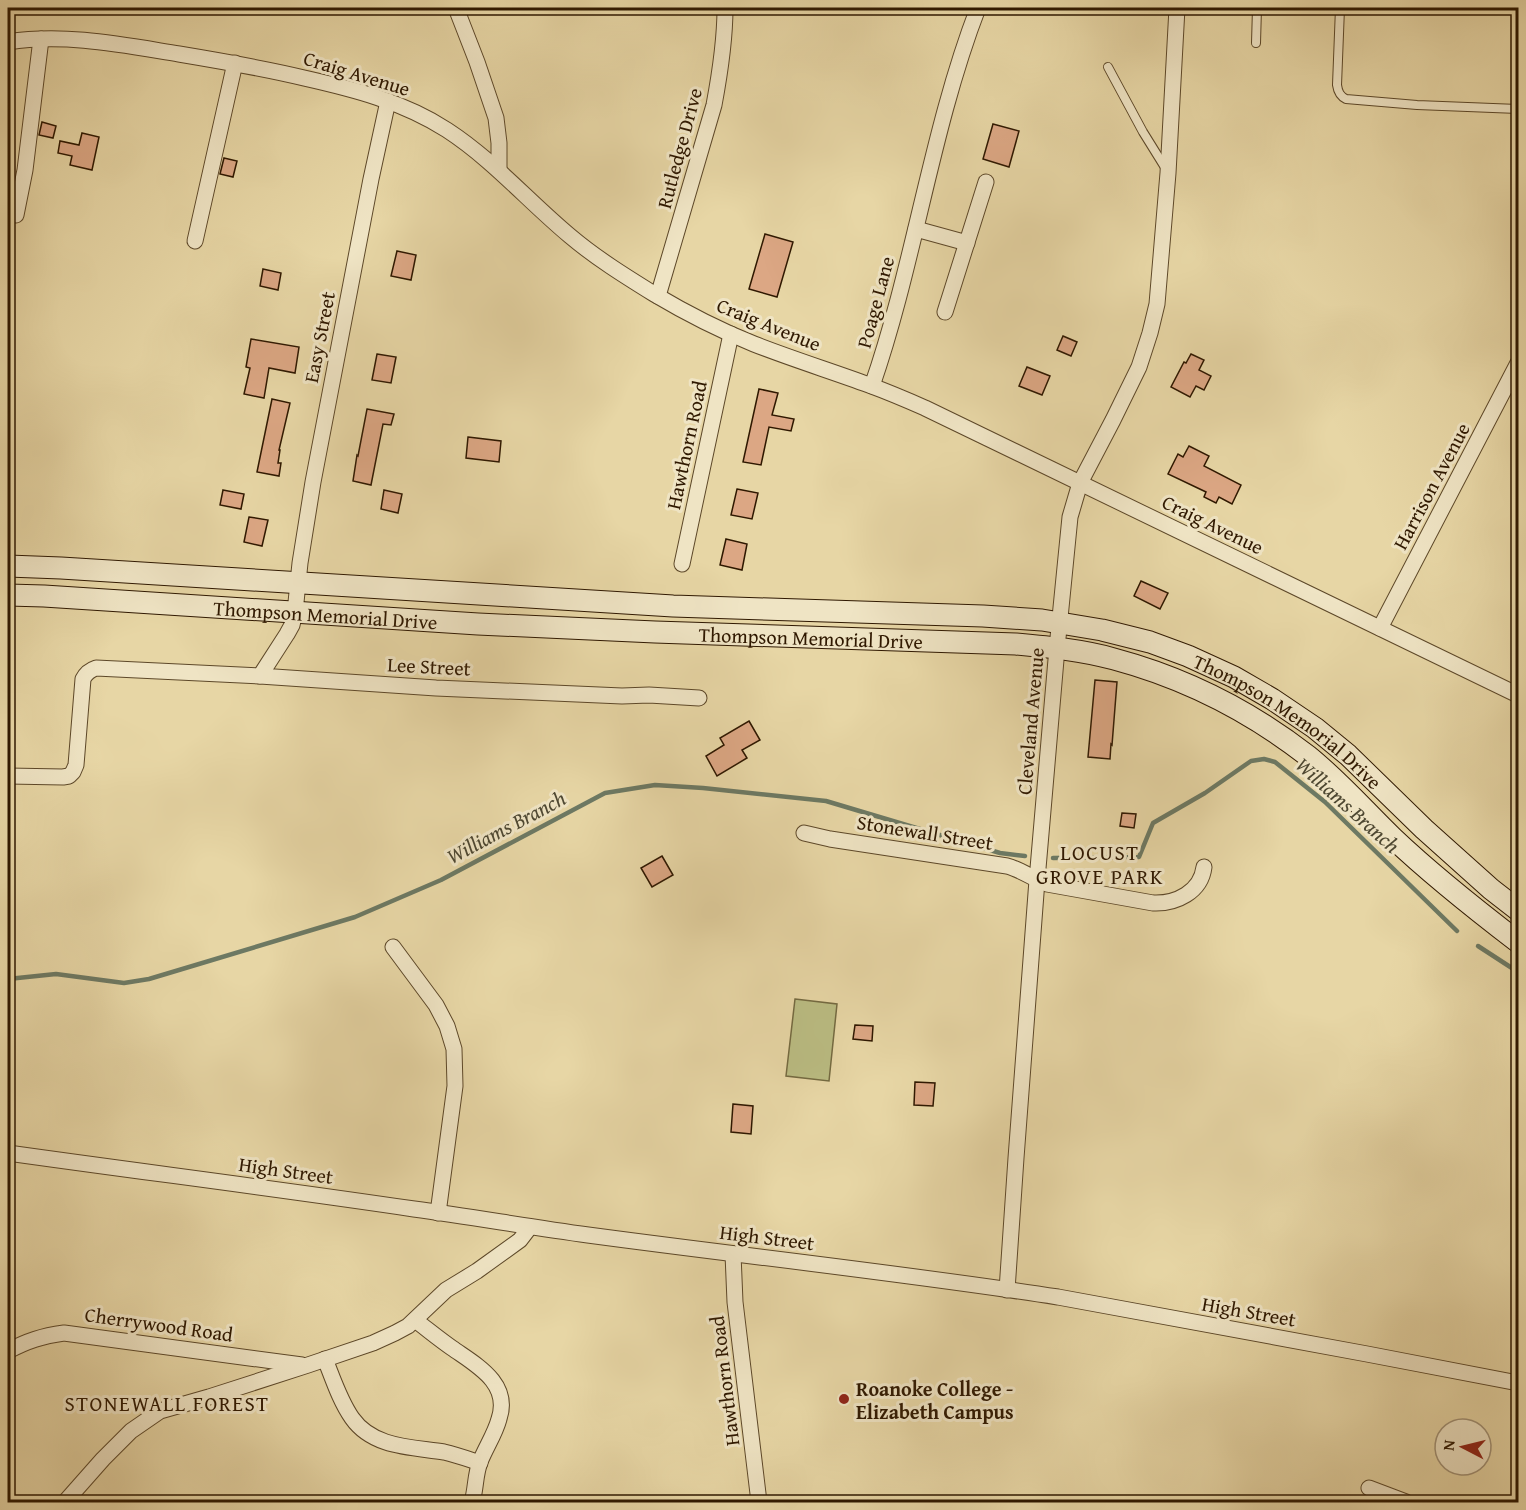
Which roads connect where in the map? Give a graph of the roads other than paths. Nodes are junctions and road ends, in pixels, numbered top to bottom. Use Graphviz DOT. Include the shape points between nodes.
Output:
graph roads {
  1 [pos="456,8"];
  2 [pos="725,8"];
  3 [pos="978,8"];
  4 [pos="1177,8"];
  5 [pos="1257,8"];
  6 [pos="1340,8"];
  7 [pos="41,39"];
  8 [pos="8,42"];
  9 [pos="1256,43"];
  10 [pos="235,63"];
  11 [pos="1108,67"];
  12 [pos="388,101"];
  13 [pos="1518,109"];
  14 [pos="499,170"];
  15 [pos="1168,173"];
  16 [pos="986,182"];
  17 [pos="16,215"];
  18 [pos="916,229"];
  19 [pos="195,242"];
  20 [pos="967,243"];
  21 [pos="658,296"];
  22 [pos="945,312"];
  23 [pos="731,334"];
  24 [pos="1518,363"];
  25 [pos="872,386"];
  26 [pos="1080,483"];
  27 [pos="682,564"];
  28 [pos="8,566"];
  29 [pos="298,583"];
  30 [pos="8,595"];
  31 [pos="295,612"];
  32 [pos="1059,622"];
  33 [pos="1380,628"];
  34 [pos="1057,648"];
  35 [pos="260,676"];
  36 [pos="1518,695"];
  37 [pos="699,698"];
  38 [pos="8,776"];
  39 [pos="804,833"];
  40 [pos="1204,867"];
  41 [pos="1037,880"];
  42 [pos="1518,910"];
  43 [pos="1518,942"];
  44 [pos="393,947"];
  45 [pos="8,1154"];
  46 [pos="438,1213"];
  47 [pos="530,1227"];
  48 [pos="733,1254"];
  49 [pos="1007,1290"];
  50 [pos="415,1320"];
  51 [pos="8,1351"];
  52 [pos="325,1359"];
  53 [pos="308,1365"];
  54 [pos="1518,1383"];
  55 [pos="480,1463"];
  56 [pos="1369,1488"];
  57 [pos="474,1500"];
  58 [pos="65,1503"];
  59 [pos="759,1503"];
  60 [pos="1406,1503"];
  1 -- 14 [label="street" via="496,118"];
  2 -- 21 [label="street, Rutledge Drive" via="714,105"];
  3 -- 18 [label="street, Poage Lane" via="943,116"];
  4 -- 15 [label="street, Cleveland Avenue"];
  5 -- 9 [label="lane"];
  6 -- 13 [label="lane" via="1337,90 1346,99"];
  7 -- 8 [label="street, Craig Avenue"];
  7 -- 10 [label="street, Craig Avenue" via="102,42"];
  7 -- 17 [label="street"];
  10 -- 12 [label="street, Craig Avenue"];
  10 -- 19 [label="street"];
  11 -- 15 [label="lane"];
  12 -- 14 [label="street, Craig Avenue" via="445,129"];
  12 -- 29 [label="street, Easy Street" via="313,482"];
  14 -- 21 [label="street, Craig Avenue" via="570,237"];
  15 -- 26 [label="street, Cleveland Avenue" via="1157,304 1150,333 1139,367"];
  16 -- 20 [label="street"];
  18 -- 20 [label="street"];
  18 -- 25 [label="street, Poage Lane"];
  20 -- 22 [label="street"];
  21 -- 23 [label="street, Craig Avenue"];
  23 -- 25 [label="street, Craig Avenue"];
  23 -- 27 [label="street, Hawthorn Road"];
  24 -- 33 [label="street, Harrison Avenue"];
  25 -- 26 [label="street, Craig Avenue"];
  26 -- 32 [label="street, Cleveland Avenue" via="1070,518"];
  26 -- 33 [label="street, Craig Avenue"];
  28 -- 29 [label="main road, Thompson Memorial Drive"];
  29 -- 31 [label="street"];
  29 -- 32 [label="main road, Thompson Memorial Drive" via="673,606"];
  30 -- 31 [label="main road, Thompson Memorial Drive"];
  31 -- 34 [label="main road, Thompson Memorial Drive" via="478,624"];
  31 -- 35 [label="street" via="292,625"];
  32 -- 34 [label="street, Cleveland Avenue"];
  32 -- 42 [label="main road, Thompson Memorial Drive" via="1150,642 1234,677 1272,699 1348,755 1424,829"];
  33 -- 36 [label="street, Craig Avenue"];
  34 -- 41 [label="street, Cleveland Avenue"];
  34 -- 43 [label="main road, Thompson Memorial Drive" via="1154,671 1237,708 1270,728 1346,789 1391,836 1460,897"];
  35 -- 37 [label="street, Lee Street" via="436,688"];
  35 -- 38 [label="street, Lee Street" via="91,669 83,679 73,772 63,777"];
  39 -- 41 [label="street, Stonewall Street" via="1007,866"];
  40 -- 41 [label="street, Stonewall Street" via="1203,875 1186,896 1164,903"];
  41 -- 49 [label="street, Cleveland Avenue"];
  44 -- 46 [label="street" via="436,1005 454,1048 455,1086"];
  45 -- 46 [label="street, High Street"];
  46 -- 47 [label="street, High Street"];
  47 -- 48 [label="street, High Street"];
  47 -- 50 [label="street, Cherrywood Road" via="519,1240 446,1290"];
  48 -- 49 [label="street, High Street"];
  48 -- 59 [label="street, Hawthorn Road"];
  49 -- 54 [label="street, High Street"];
  50 -- 52 [label="street, Cherrywood Road" via="374,1343"];
  50 -- 55 [label="street" via="484,1370 499,1393 500,1419"];
  51 -- 53 [label="street, Cherrywood Road" via="44,1335 64,1333"];
  52 -- 53 [label="street, Cherrywood Road"];
  52 -- 55 [label="street" via="342,1400 360,1428 397,1446 444,1452"];
  53 -- 58 [label="street, Cherrywood Road" via="160,1411 130,1431"];
  55 -- 57 [label="street"];
  56 -- 60 [label="street"];
}
